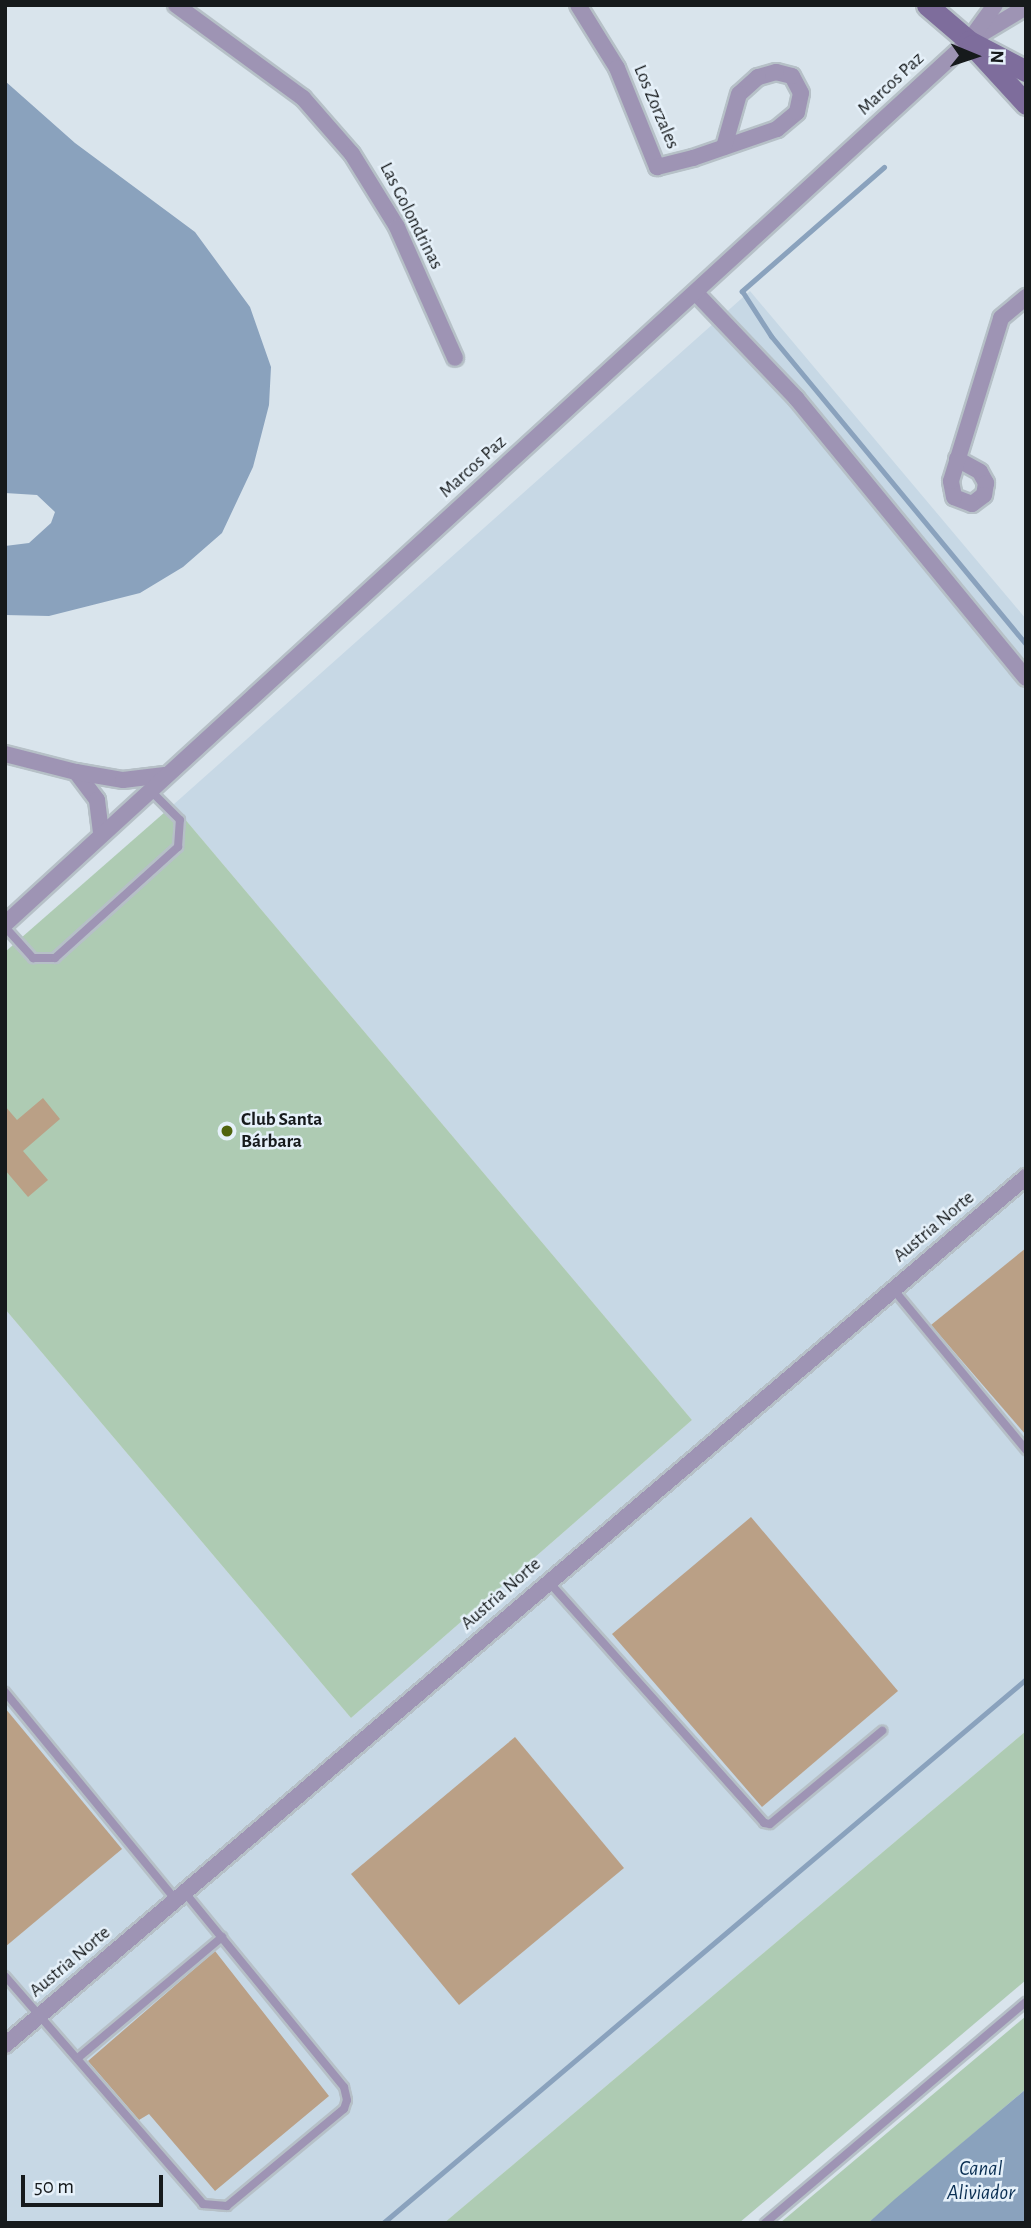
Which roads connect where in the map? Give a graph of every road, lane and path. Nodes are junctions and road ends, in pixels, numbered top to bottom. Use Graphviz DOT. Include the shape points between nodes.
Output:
graph roads {
  1 [pos="176,5"];
  2 [pos="578,5"];
  3 [pos="928,5"];
  4 [pos="995,5"];
  5 [pos="1026,7"];
  6 [pos="969,41"];
  7 [pos="1026,71"];
  8 [pos="1026,104"];
  9 [pos="724,146"];
  10 [pos="696,293"];
  11 [pos="1026,297"];
  12 [pos="455,358"];
  13 [pos="957,459"];
  14 [pos="1026,678"];
  15 [pos="5,754"];
  16 [pos="25,760"];
  17 [pos="5,764"];
  18 [pos="76,772"];
  19 [pos="165,775"];
  20 [pos="150,789"];
  21 [pos="100,835"];
  22 [pos="5,926"];
  23 [pos="1026,1177"];
  24 [pos="893,1289"];
  25 [pos="1026,1450"];
  26 [pos="548,1581"];
  27 [pos="5,1692"];
  28 [pos="882,1731"];
  29 [pos="181,1897"];
  30 [pos="222,1937"];
  31 [pos="5,1976"];
  32 [pos="1026,2002"];
  33 [pos="40,2015"];
  34 [pos="5,2045"];
  35 [pos="79,2057"];
  36 [pos="765,2223"];
  1 -- 12 [label="street, Las Golondrinas" via="303,99 352,154 397,227"];
  2 -- 9 [label="street, Los Zorzales" via="617,68 657,167"];
  3 -- 6 [label="street"];
  4 -- 6 [label="street"];
  5 -- 6 [label="street"];
  6 -- 7 [label="street"];
  6 -- 8 [label="street"];
  6 -- 10 [label="street, Marcos Paz"];
  9 -- 9 [label="street, Los Zorzales" via="777,129 797,112 801,93 792,76 776,72 758,77 739,94"];
  10 -- 14 [label="street" via="796,398"];
  10 -- 19 [label="street, Marcos Paz"];
  11 -- 13 [label="street" via="1001,318"];
  15 -- 16 [label="street"];
  16 -- 17 [label="street"];
  16 -- 18 [label="street"];
  18 -- 19 [label="street" via="123,780"];
  18 -- 21 [label="street" via="97,800"];
  19 -- 20 [label="street, Marcos Paz"];
  20 -- 21 [label="street, Marcos Paz"];
  20 -- 22 [label="lane" via="180,820 178,847 55,958 33,958"];
  21 -- 22 [label="street, Marcos Paz"];
  23 -- 24 [label="street, Austria Norte"];
  24 -- 25 [label="lane"];
  24 -- 26 [label="street, Austria Norte"];
  26 -- 28 [label="lane" via="764,1823 770,1824"];
  26 -- 29 [label="street, Austria Norte"];
  27 -- 29 [label="lane"];
  29 -- 30 [label="lane"];
  29 -- 33 [label="street, Austria Norte"];
  30 -- 35 [label="lane"];
  30 -- 35 [label="lane" via="344,2087 344,2109 227,2206 215,2207 203,2204"];
  31 -- 33 [label="lane"];
  32 -- 36 [label="lane"];
  33 -- 34 [label="street, Austria Norte"];
  33 -- 35 [label="lane"];
}
